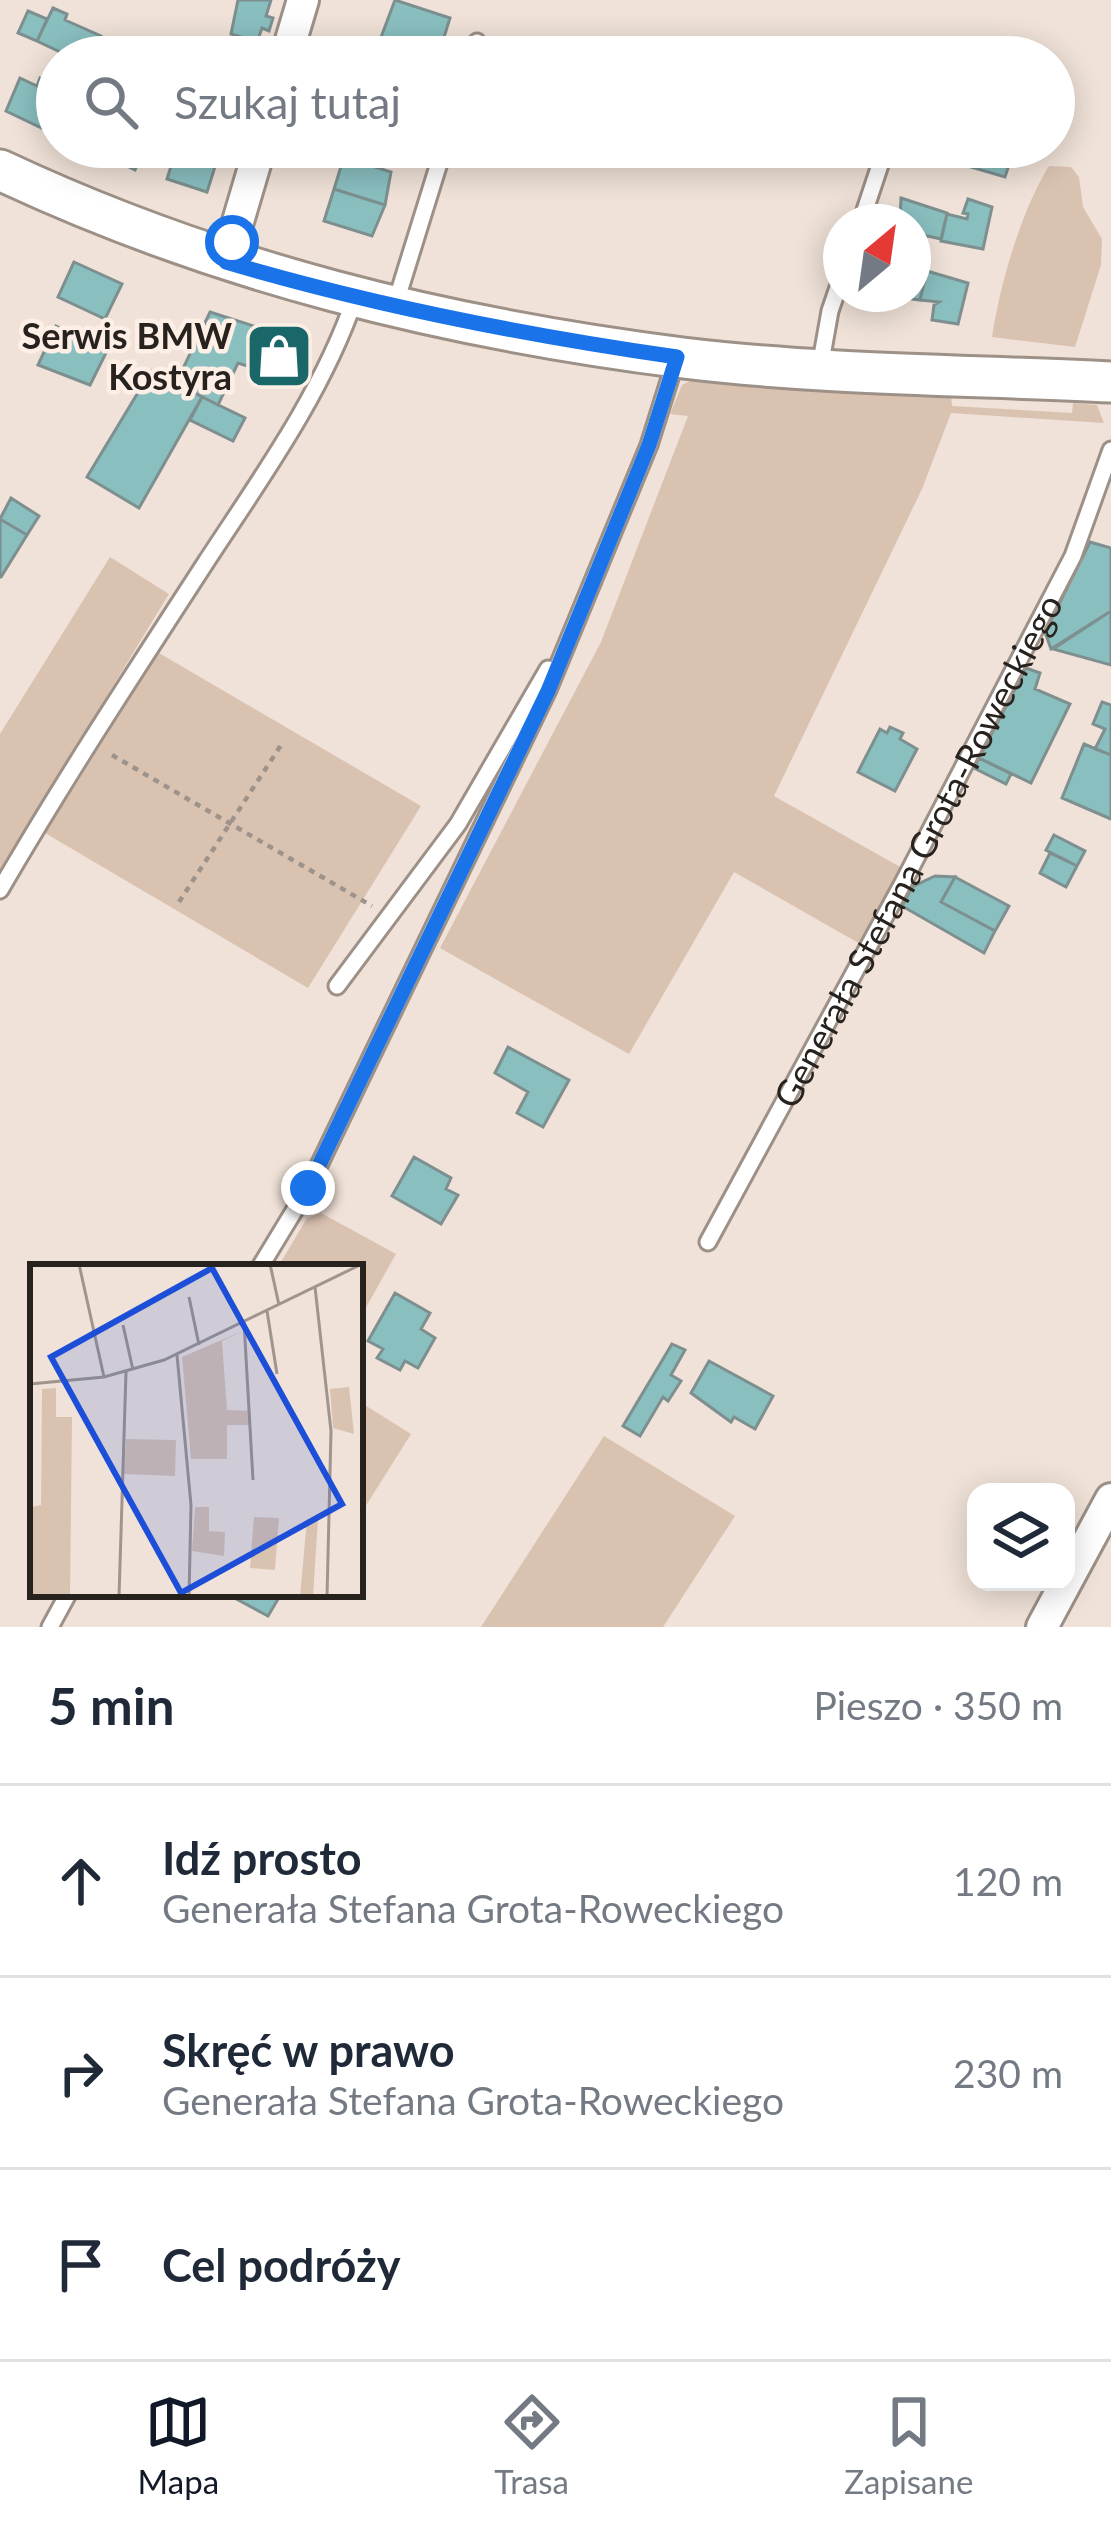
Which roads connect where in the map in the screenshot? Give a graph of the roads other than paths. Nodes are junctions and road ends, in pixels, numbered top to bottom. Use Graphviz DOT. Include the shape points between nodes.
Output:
graph roads {
  1 [pos="303,0"];
  2 [pos="292,36"];
  3 [pos="254,168"];
  4 [pos="437,168"];
  5 [pos="879,168"];
  6 [pos="0,170"];
  7 [pos="867,204"];
  8 [pos="226,262"];
  9 [pos="355,298"];
  10 [pos="394,308"];
  11 [pos="830,312"];
  12 [pos="677,357"];
  13 [pos="820,367"];
  14 [pos="1111,382"];
  15 [pos="1111,450"];
  16 [pos="574,625"];
  17 [pos="0,890"];
  18 [pos="337,986"];
  19 [pos="708,1242"];
  20 [pos="262,1264"];
  21 [pos="1111,1499"];
  22 [pos="66,1597"];
  23 [pos="50,1627"];
  24 [pos="1042,1627"];
  1 -- 2 [label="street"];
  3 -- 8 [label="street"];
  4 -- 10 [label="lane"];
  5 -- 7 [label="lane"];
  6 -- 8 [label="street"];
  8 -- 9 [label="street"];
  9 -- 10 [label="street"];
  9 -- 17 [label="lane" via="292,432"];
  10 -- 12 [label="street"];
  11 -- 13 [label="lane"];
  12 -- 13 [label="street"];
  12 -- 16 [label="lane"];
  13 -- 14 [label="street"];
  15 -- 19 [label="lane, Generała Stefana Grota-Roweckiego" via="1073,556"];
  16 -- 18 [label="lane" via="458,824"];
  16 -- 20 [label="lane" via="469,860 308,1188"];
  21 -- 24 [label="street"];
  22 -- 23 [label="lane"];
}
